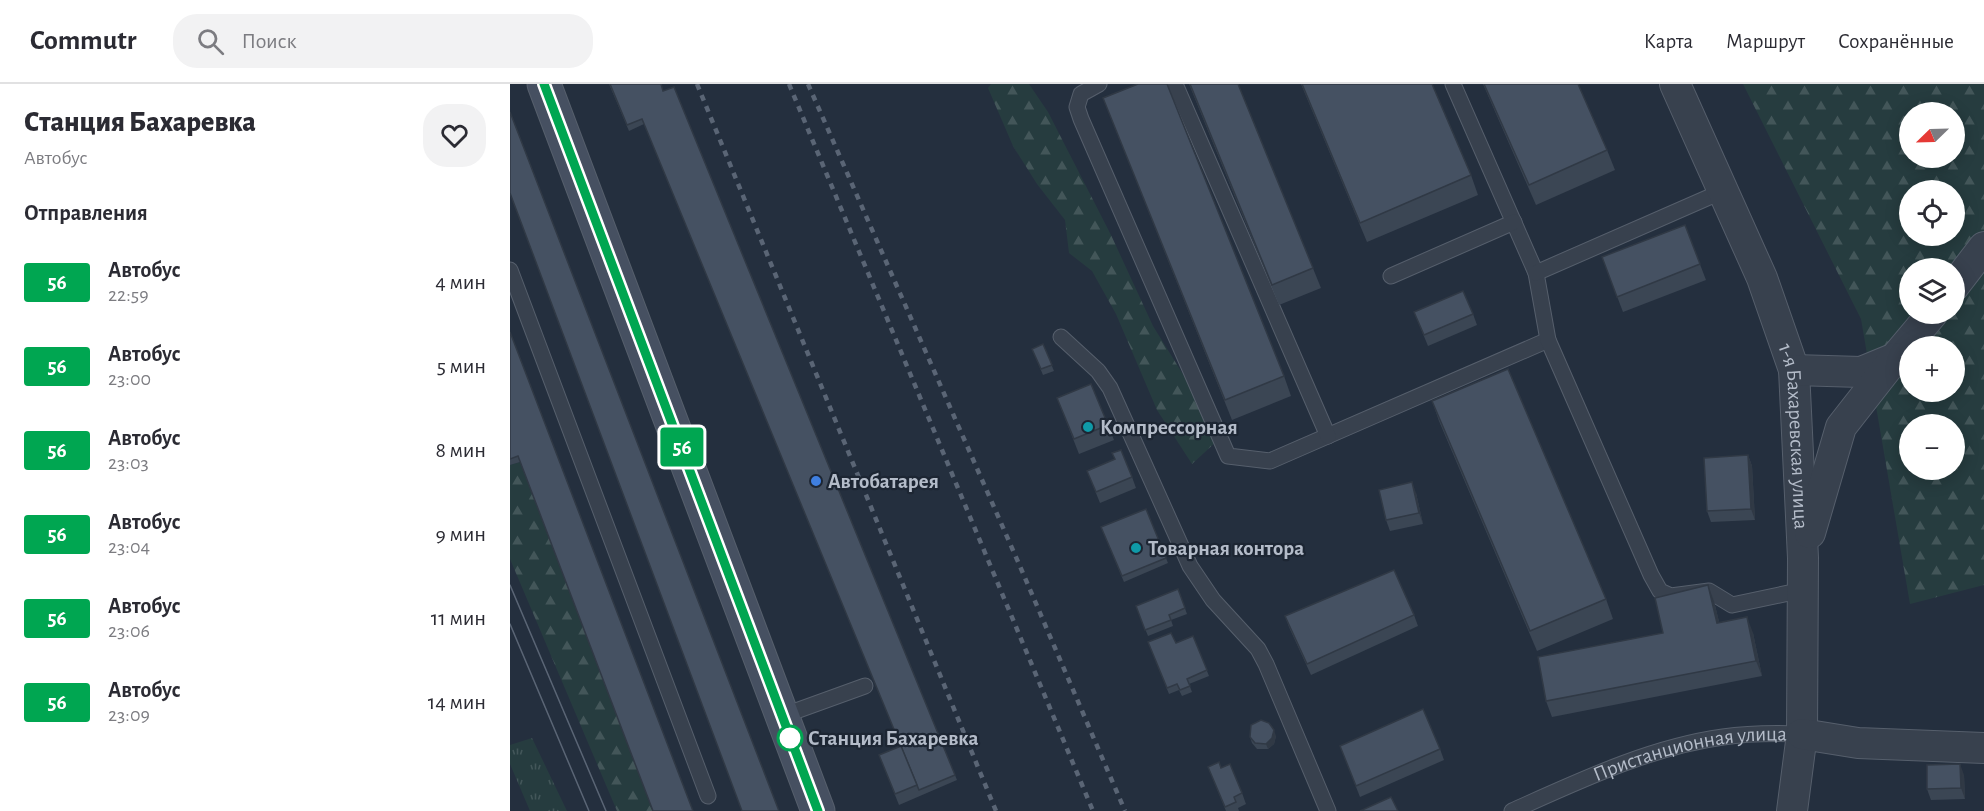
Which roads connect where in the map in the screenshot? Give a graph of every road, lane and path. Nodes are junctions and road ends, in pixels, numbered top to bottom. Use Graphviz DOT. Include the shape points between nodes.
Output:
graph roads {
  1 [pos="544,84"];
  2 [pos="1099,84"];
  3 [pos="1175,84"];
  4 [pos="1453,84"];
  5 [pos="1675,84"];
  6 [pos="1723,191"];
  7 [pos="1514,222"];
  8 [pos="1984,247"];
  9 [pos="510,270"];
  10 [pos="1965,272"];
  11 [pos="1536,273"];
  12 [pos="1391,276"];
  13 [pos="1924,324"];
  14 [pos="1061,337"];
  15 [pos="1548,340"];
  16 [pos="1895,358"];
  17 [pos="1794,370"];
  18 [pos="1328,436"];
  19 [pos="1803,558"];
  20 [pos="1803,590"];
  21 [pos="865,686"];
  22 [pos="782,716"];
  23 [pos="1802,734"];
  24 [pos="1984,748"];
  25 [pos="708,796"];
  26 [pos="818,811"];
  27 [pos="1328,811"];
  28 [pos="1512,811"];
  29 [pos="1792,811"];
  1 -- 22 [label="main road"];
  2 -- 18 [label="lane" via="1081,94 1077,107 1228,456 1270,461"];
  3 -- 18 [label="lane"];
  4 -- 7 [label="lane"];
  5 -- 6 [label="street, 1-я Бахаревская улица"];
  6 -- 11 [label="lane"];
  6 -- 17 [label="street, 1-я Бахаревская улица" via="1762,278"];
  7 -- 11 [label="lane"];
  7 -- 12 [label="lane"];
  8 -- 10 [label="street"];
  9 -- 25 [label="lane"];
  11 -- 15 [label="lane"];
  13 -- 16 [label="street"];
  14 -- 27 [label="lane" via="1098,371 1110,388 1190,566 1213,600 1258,649"];
  15 -- 18 [label="lane"];
  15 -- 20 [label="lane" via="1660,591 1671,596 1709,591 1732,605"];
  16 -- 17 [label="street" via="1861,372"];
  16 -- 19 [label="street" via="1841,427"];
  17 -- 19 [label="street, 1-я Бахаревская улица"];
  19 -- 20 [label="street, 1-я Бахаревская улица"];
  20 -- 23 [label="street, 1-я Бахаревская улица"];
  21 -- 22 [label="lane"];
  22 -- 26 [label="main road"];
  23 -- 24 [label="street, Пристанционная улица" via="1858,743"];
  23 -- 28 [label="lane, Пристанционная улица" via="1743,735 1687,744 1579,781"];
  23 -- 29 [label="street, 1-я Бахаревская улица"];
}
